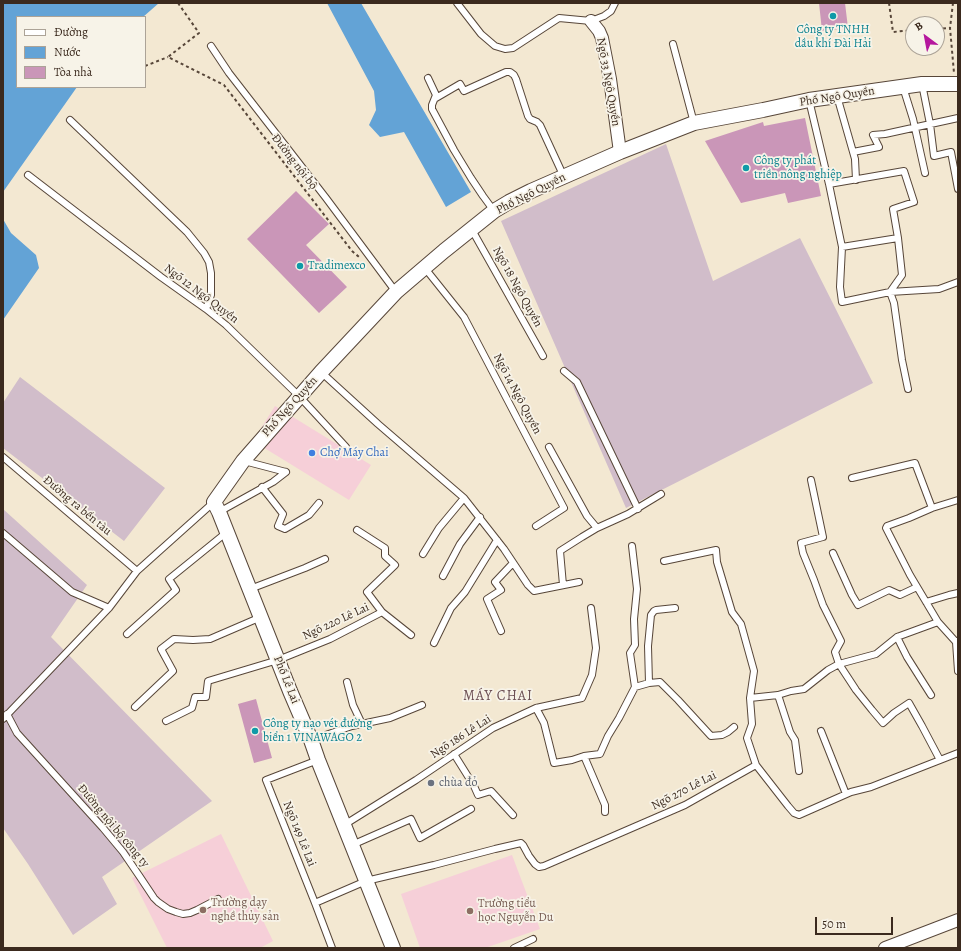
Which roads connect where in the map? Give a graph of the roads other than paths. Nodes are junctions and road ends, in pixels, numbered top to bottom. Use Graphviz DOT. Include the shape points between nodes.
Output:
graph roads {
  1 [pos="457,3"];
  2 [pos="615,3"];
  3 [pos="592,22"];
  4 [pos="673,44"];
  5 [pos="211,46"];
  6 [pos="428,78"];
  7 [pos="922,84"];
  8 [pos="956,84"];
  9 [pos="904,87"];
  10 [pos="837,96"];
  11 [pos="436,98"];
  12 [pos="809,100"];
  13 [pos="958,118"];
  14 [pos="70,120"];
  15 [pos="694,123"];
  16 [pos="930,124"];
  17 [pos="915,127"];
  18 [pos="620,152"];
  19 [pos="853,152"];
  20 [pos="925,173"];
  21 [pos="28,175"];
  22 [pos="564,177"];
  23 [pos="856,180"];
  24 [pos="829,184"];
  25 [pos="958,189"];
  26 [pos="494,211"];
  27 [pos="472,230"];
  28 [pos="898,238"];
  29 [pos="842,247"];
  30 [pos="424,267"];
  31 [pos="958,282"];
  32 [pos="396,292"];
  33 [pos="890,292"];
  34 [pos="206,309"];
  35 [pos="543,356"];
  36 [pos="564,371"];
  37 [pos="321,372"];
  38 [pos="908,389"];
  39 [pos="299,396"];
  40 [pos="346,447"];
  41 [pos="549,447"];
  42 [pos="3,457"];
  43 [pos="243,461"];
  44 [pos="852,478"];
  45 [pos="811,480"];
  46 [pos="262,488"];
  47 [pos="661,494"];
  48 [pos="464,498"];
  49 [pos="958,500"];
  50 [pos="319,503"];
  51 [pos="216,507"];
  52 [pos="932,508"];
  53 [pos="638,509"];
  54 [pos="480,517"];
  55 [pos="536,526"];
  56 [pos="597,528"];
  57 [pos="357,530"];
  58 [pos="227,532"];
  59 [pos="3,533"];
  60 [pos="497,540"];
  61 [pos="632,546"];
  62 [pos="833,553"];
  63 [pos="423,554"];
  64 [pos="325,560"];
  65 [pos="664,561"];
  66 [pos="513,563"];
  67 [pos="138,572"];
  68 [pos="443,576"];
  69 [pos="579,582"];
  70 [pos="562,586"];
  71 [pos="917,587"];
  72 [pos="250,589"];
  73 [pos="958,593"];
  74 [pos="926,602"];
  75 [pos="109,608"];
  76 [pos="591,608"];
  77 [pos="676,608"];
  78 [pos="382,612"];
  79 [pos="261,617"];
  80 [pos="938,622"];
  81 [pos="501,631"];
  82 [pos="127,634"];
  83 [pos="411,635"];
  84 [pos="897,637"];
  85 [pos="957,642"];
  86 [pos="434,643"];
  87 [pos="278,660"];
  88 [pos="839,664"];
  89 [pos="958,671"];
  90 [pos="347,682"];
  91 [pos="649,683"];
  92 [pos="635,687"];
  93 [pos="778,695"];
  94 [pos="931,695"];
  95 [pos="750,698"];
  96 [pos="422,705"];
  97 [pos="134,707"];
  98 [pos="536,708"];
  99 [pos="5,717"];
  100 [pos="166,721"];
  101 [pos="362,724"];
  102 [pos="734,727"];
  103 [pos="821,731"];
  104 [pos="311,740"];
  105 [pos="958,753"];
  106 [pos="454,754"];
  107 [pos="584,756"];
  108 [pos="318,760"];
  109 [pos="940,760"];
  110 [pos="756,765"];
  111 [pos="799,770"];
  112 [pos="846,794"];
  113 [pos="471,809"];
  114 [pos="605,812"];
  115 [pos="513,815"];
  116 [pos="344,825"];
  117 [pos="352,845"];
  118 [pos="366,881"];
  119 [pos="218,899"];
  120 [pos="315,903"];
  121 [pos="958,920"];
  122 [pos="533,939"];
  123 [pos="332,948"];
  124 [pos="393,948"];
  125 [pos="514,948"];
  126 [pos="885,948"];
  1 -- 3 [label="lane" via="481,34 495,46 505,50 513,48 559,18"];
  2 -- 3 [label="lane, Ngõ 33 Ngô Quyền" via="611,11"];
  3 -- 18 [label="street, Ngõ 33 Ngô Quyền" via="602,38"];
  4 -- 15 [label="lane"];
  5 -- 32 [label="lane"];
  6 -- 11 [label="lane"];
  7 -- 8 [label="street, Phố Ngô Quyền"];
  7 -- 9 [label="street, Phố Ngô Quyền"];
  7 -- 16 [label="lane"];
  9 -- 10 [label="street, Phố Ngô Quyền"];
  9 -- 17 [label="lane"];
  10 -- 12 [label="street, Phố Ngô Quyền"];
  10 -- 19 [label="lane"];
  11 -- 22 [label="lane" via="460,84 464,91 510,72 516,79 528,116 540,125"];
  11 -- 26 [label="lane" via="432,109 454,150"];
  12 -- 15 [label="street, Phố Ngô Quyền"];
  12 -- 24 [label="lane"];
  13 -- 16 [label="lane"];
  14 -- 34 [label="lane" via="187,232 204,253 212,273 211,295"];
  15 -- 18 [label="street, Phố Ngô Quyền"];
  16 -- 17 [label="lane"];
  16 -- 25 [label="lane" via="934,156 951,152"];
  17 -- 19 [label="lane" via="874,136 878,147"];
  17 -- 20 [label="lane"];
  18 -- 22 [label="street, Phố Ngô Quyền"];
  19 -- 23 [label="lane"];
  21 -- 34 [label="lane, Ngõ 12 Ngô Quyền"];
  22 -- 26 [label="street, Phố Ngô Quyền"];
  23 -- 24 [label="lane"];
  23 -- 28 [label="lane" via="904,171 914,202 893,209"];
  24 -- 29 [label="lane"];
  26 -- 27 [label="street, Phố Ngô Quyền"];
  27 -- 30 [label="street, Phố Ngô Quyền"];
  27 -- 35 [label="lane, Ngõ 18 Ngô Quyền"];
  28 -- 29 [label="lane"];
  28 -- 33 [label="lane" via="902,275"];
  29 -- 33 [label="lane" via="842,302"];
  30 -- 32 [label="street, Phố Ngô Quyền"];
  30 -- 55 [label="lane, Ngõ 14 Ngô Quyền" via="464,317 564,508"];
  31 -- 33 [label="lane" via="939,289"];
  32 -- 37 [label="street, Phố Ngô Quyền"];
  33 -- 38 [label="lane"];
  34 -- 39 [label="lane, Ngõ 12 Ngô Quyền" via="231,329"];
  36 -- 53 [label="lane" via="577,382"];
  37 -- 39 [label="street, Phố Ngô Quyền"];
  37 -- 48 [label="lane"];
  39 -- 40 [label="lane, Ngõ 12 Ngô Quyền"];
  39 -- 43 [label="street, Phố Ngô Quyền"];
  41 -- 56 [label="lane" via="587,516"];
  42 -- 67 [label="lane, Đường ra bến tàu"];
  43 -- 46 [label="lane" via="286,472"];
  43 -- 51 [label="street, Phố Ngô Quyền"];
  44 -- 52 [label="lane" via="915,463"];
  45 -- 88 [label="lane" via="823,537 801,543 823,605 841,641 835,652"];
  46 -- 50 [label="lane" via="283,514 278,526 286,529 309,515"];
  46 -- 51 [label="lane"];
  47 -- 53 [label="lane"];
  48 -- 54 [label="lane"];
  48 -- 63 [label="lane" via="439,528"];
  49 -- 52 [label="lane"];
  51 -- 58 [label="street, Phố Lê Lai"];
  51 -- 67 [label="lane"];
  52 -- 71 [label="lane" via="886,528"];
  53 -- 56 [label="lane"];
  54 -- 60 [label="lane"];
  54 -- 68 [label="lane" via="460,544"];
  56 -- 70 [label="lane" via="560,551"];
  57 -- 78 [label="lane, Ngõ 220 Lê Lai" via="385,548 385,556 395,565 367,592"];
  58 -- 72 [label="street, Phố Lê Lai"];
  58 -- 82 [label="lane" via="169,579 176,590"];
  59 -- 75 [label="lane" via="72,592"];
  60 -- 66 [label="lane"];
  60 -- 86 [label="lane" via="465,592 451,608"];
  61 -- 92 [label="lane" via="637,589 635,645 630,653"];
  62 -- 71 [label="lane" via="858,604 889,590 900,595"];
  64 -- 72 [label="lane"];
  65 -- 95 [label="lane" via="716,550 717,562 732,612 741,624 754,671"];
  66 -- 70 [label="lane" via="534,591"];
  66 -- 81 [label="lane" via="495,582 501,590 487,599"];
  67 -- 75 [label="lane"];
  69 -- 70 [label="lane"];
  71 -- 74 [label="lane"];
  72 -- 79 [label="street, Phố Lê Lai"];
  73 -- 74 [label="lane"];
  74 -- 80 [label="lane"];
  75 -- 99 [label="lane"];
  76 -- 98 [label="lane, Ngõ 186 Lê Lai" via="596,648 592,675 582,698"];
  77 -- 91 [label="lane" via="656,610 652,615 648,646"];
  78 -- 83 [label="lane"];
  78 -- 87 [label="lane, Ngõ 220 Lê Lai" via="330,639"];
  79 -- 87 [label="street, Phố Lê Lai"];
  79 -- 97 [label="lane" via="210,639 174,639 161,649 173,671"];
  80 -- 84 [label="lane"];
  80 -- 85 [label="lane"];
  84 -- 88 [label="lane" via="876,654"];
  84 -- 94 [label="lane"];
  85 -- 89 [label="lane"];
  87 -- 100 [label="lane, Ngõ 220 Lê Lai" via="208,681 206,697 195,697 192,708"];
  87 -- 104 [label="street, Phố Lê Lai"];
  88 -- 93 [label="lane" via="804,689"];
  88 -- 109 [label="lane" via="883,723 909,703"];
  90 -- 101 [label="lane"];
  91 -- 92 [label="lane"];
  91 -- 102 [label="lane" via="660,682 711,736 722,735"];
  92 -- 107 [label="lane" via="600,754"];
  93 -- 95 [label="lane"];
  93 -- 111 [label="lane" via="795,740"];
  95 -- 110 [label="lane" via="752,724 747,738"];
  96 -- 101 [label="lane" via="390,718"];
  98 -- 106 [label="lane, Ngõ 186 Lê Lai" via="493,728"];
  98 -- 107 [label="lane" via="544,723 554,763"];
  99 -- 119 [label="lane, Đường nội bộ công ty" via="123,852 158,902 168,909 190,914"];
  101 -- 104 [label="lane"];
  103 -- 112 [label="lane"];
  104 -- 108 [label="street, Phố Lê Lai"];
  105 -- 109 [label="lane"];
  106 -- 115 [label="lane" via="478,795 491,791"];
  106 -- 116 [label="lane, Ngõ 186 Lê Lai"];
  107 -- 114 [label="lane" via="606,805"];
  108 -- 116 [label="street, Phố Lê Lai"];
  108 -- 120 [label="lane, Ngõ 149 Lê Lai" via="266,780"];
  109 -- 112 [label="lane"];
  110 -- 112 [label="lane" via="797,815"];
  110 -- 118 [label="lane, Ngõ 270 Lê Lai" via="685,805 544,866 535,864 521,843"];
  113 -- 117 [label="lane" via="420,838 411,819"];
  116 -- 117 [label="street, Phố Lê Lai"];
  117 -- 118 [label="street, Phố Lê Lai"];
  118 -- 120 [label="lane"];
  118 -- 124 [label="street, Phố Lê Lai"];
  120 -- 123 [label="lane, Ngõ 149 Lê Lai"];
  121 -- 126 [label="street"];
  122 -- 125 [label="lane"];
}
